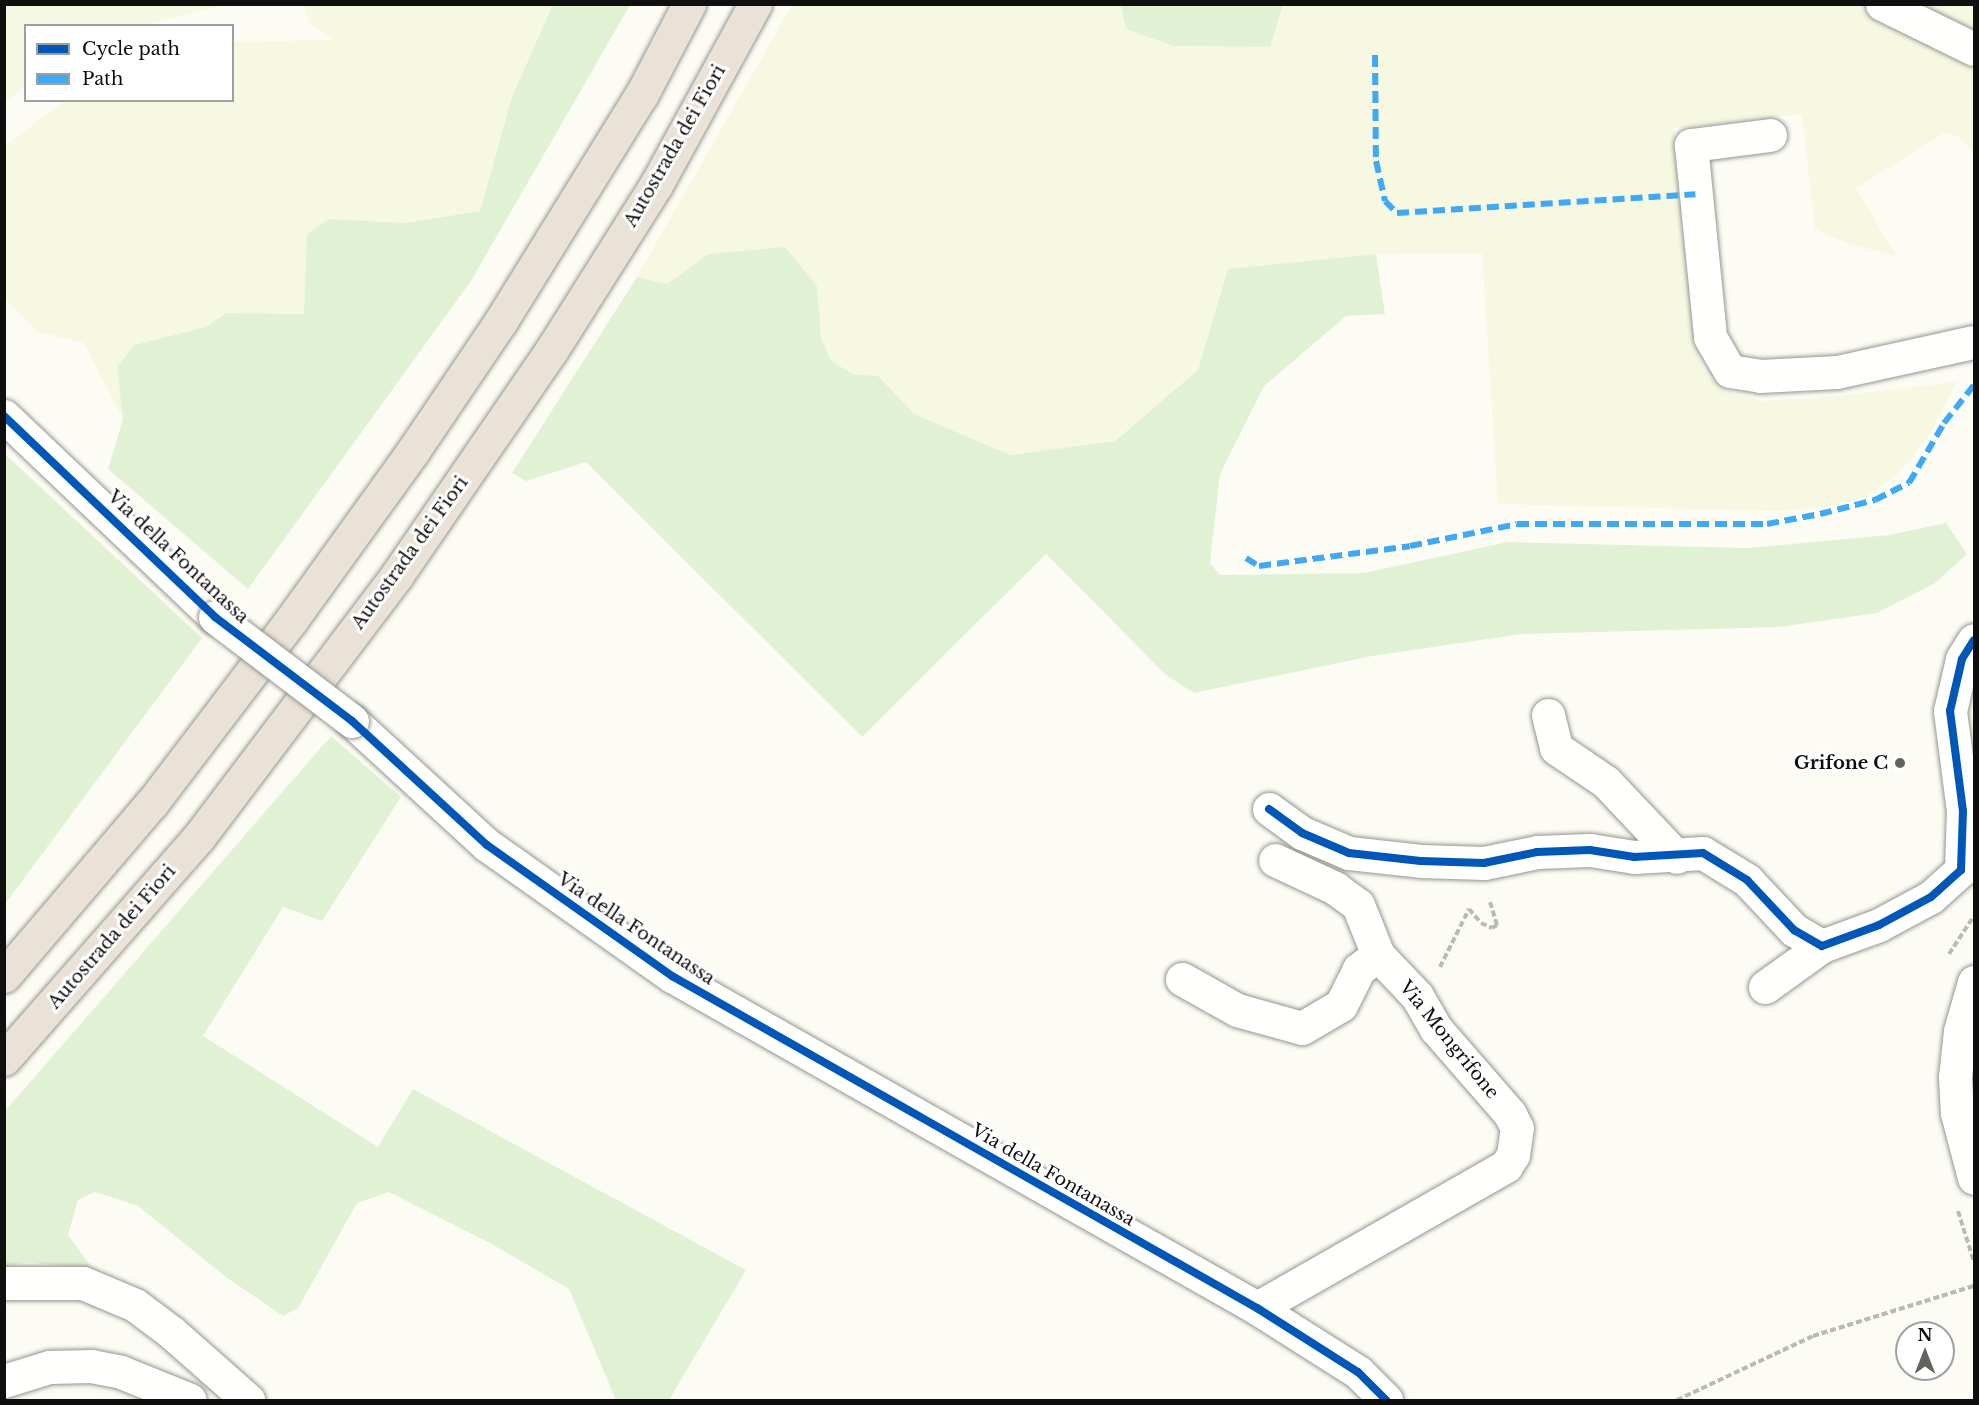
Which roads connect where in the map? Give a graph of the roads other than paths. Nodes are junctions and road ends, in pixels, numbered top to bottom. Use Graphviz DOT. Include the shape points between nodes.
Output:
graph roads {
  1 [pos="690,4"];
  2 [pos="755,4"];
  3 [pos="1882,4"];
  4 [pos="1974,49"];
  5 [pos="1770,135"];
  6 [pos="1974,342"];
  7 [pos="4,416"];
  8 [pos="1974,640"];
  9 [pos="1548,715"];
  10 [pos="1269,809"];
  11 [pos="1677,856"];
  12 [pos="1275,860"];
  13 [pos="1822,946"];
  14 [pos="1378,955"];
  15 [pos="4,976"];
  16 [pos="1182,979"];
  17 [pos="1974,982"];
  18 [pos="1765,987"];
  19 [pos="4,1059"];
  20 [pos="1974,1178"];
  21 [pos="4,1284"];
  22 [pos="1257,1308"];
  23 [pos="4,1381"];
  24 [pos="190,1401"];
  25 [pos="248,1401"];
  26 [pos="1386,1401"];
  1 -- 15 [label="highway" via="642,94 501,321 413,452 152,803"];
  2 -- 19 [label="highway, Autostrada dei Fiori" via="656,185 552,351 397,575 199,837"];
  3 -- 4 [label="street"];
  5 -- 6 [label="street" via="1691,145 1710,337 1730,371 1760,376 1837,372"];
  7 -- 22 [label="street, Via della Fontanassa, bridge" via="215,617 352,721 487,845 672,976"];
  8 -- 13 [label="street" via="1962,659 1950,711 1963,811 1961,870 1931,897 1880,925"];
  9 -- 11 [label="street" via="1556,748 1606,782"];
  10 -- 11 [label="street" via="1302,833 1349,853 1484,863 1537,852 1590,850"];
  11 -- 13 [label="street" via="1703,853 1747,880 1794,930"];
  12 -- 14 [label="street, Via Mongrifone" via="1335,888 1358,905"];
  13 -- 18 [label="street"];
  14 -- 16 [label="street" via="1359,969 1341,1005 1302,1028 1238,1010"];
  14 -- 22 [label="street, Via Mongrifone" via="1417,996 1436,1029 1510,1114 1518,1128 1513,1155 1506,1166"];
  17 -- 20 [label="street" via="1960,1031 1955,1077 1957,1113"];
  21 -- 25 [label="street" via="83,1283 135,1305 220,1373"];
  22 -- 26 [label="street, Via della Fontanassa" via="1358,1372"];
  23 -- 24 [label="street" via="49,1367 91,1366 132,1376"];
}
